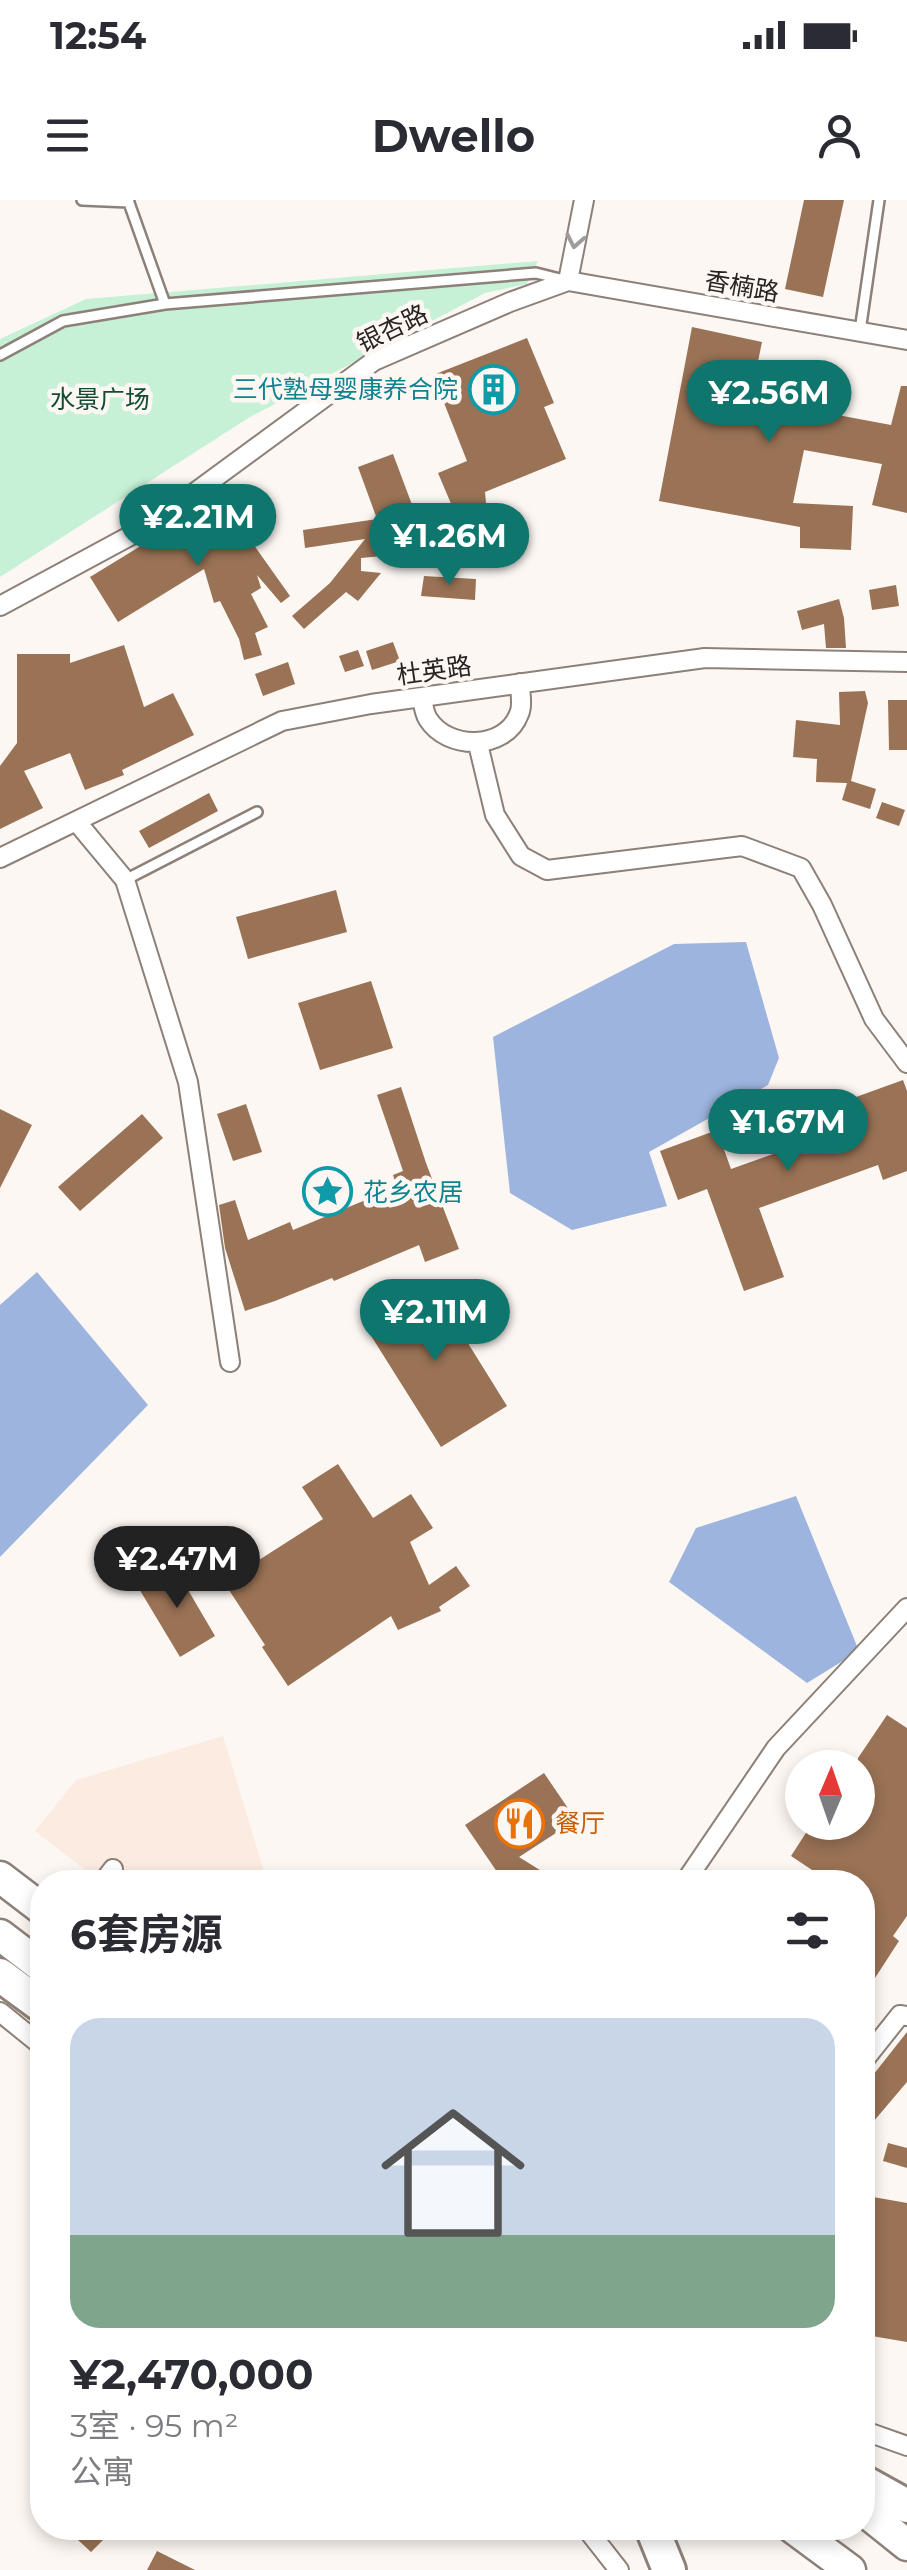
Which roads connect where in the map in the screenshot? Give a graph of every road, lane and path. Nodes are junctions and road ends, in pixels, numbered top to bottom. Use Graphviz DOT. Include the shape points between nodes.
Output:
graph roads {
  1 [pos="82,200"];
  2 [pos="584,200"];
  3 [pos="880,200"];
  4 [pos="129,201"];
  5 [pos="568,282"];
  6 [pos="165,304"];
  7 [pos="860,332"];
  8 [pos="907,340"];
  9 [pos="0,355"];
  10 [pos="0,606"];
  11 [pos="907,662"];
  12 [pos="520,683"];
  13 [pos="422,697"];
  14 [pos="478,744"];
  15 [pos="257,812"];
  16 [pos="76,821"];
  17 [pos="0,858"];
  18 [pos="125,880"];
  19 [pos="907,1063"];
  20 [pos="230,1362"];
  21 [pos="907,1608"];
  22 [pos="693,1870"];
  23 [pos="0,1877"];
  24 [pos="30,1900"];
  25 [pos="0,1935"];
  26 [pos="30,1959"];
  27 [pos="0,1975"];
  28 [pos="30,1997"];
  29 [pos="0,2012"];
  30 [pos="907,2016"];
  31 [pos="30,2036"];
  32 [pos="875,2047"];
  33 [pos="875,2435"];
  34 [pos="907,2446"];
  35 [pos="875,2489"];
  36 [pos="907,2506"];
  37 [pos="875,2519"];
  38 [pos="595,2540"];
  39 [pos="657,2540"];
  40 [pos="809,2540"];
  41 [pos="907,2545"];
  42 [pos="618,2570"];
  43 [pos="668,2570"];
  44 [pos="850,2570"];
  1 -- 4 [label="lane"];
  2 -- 5 [label="street, one-way"];
  3 -- 7 [label="lane"];
  4 -- 6 [label="lane"];
  5 -- 6 [label="lane" via="536,272"];
  5 -- 7 [label="street, 香楠路"];
  5 -- 10 [label="street, 银杏路" via="374,361 152,524"];
  6 -- 9 [label="lane" via="63,321"];
  7 -- 8 [label="street, 香楠路"];
  11 -- 12 [label="street, 杜英路" via="705,658"];
  12 -- 13 [label="street, 杜英路"];
  12 -- 14 [label="street" via="520,712 510,728"];
  13 -- 14 [label="street" via="437,730"];
  13 -- 16 [label="street, 杜英路" via="282,721"];
  14 -- 19 [label="street" via="495,815 521,856 547,870 742,846 801,868 874,1019"];
  15 -- 18 [label="lane"];
  16 -- 17 [label="street, 杜英路"];
  16 -- 18 [label="street"];
  18 -- 20 [label="street" via="188,1082"];
  21 -- 22 [label="street" via="776,1748"];
  23 -- 24 [label="highway"];
  25 -- 26 [label="highway"];
  27 -- 28 [label="highway"];
  29 -- 31 [label="street"];
  30 -- 32 [label="street" via="900,2015"];
  33 -- 34 [label="street"];
  35 -- 36 [label="highway"];
  37 -- 41 [label="highway"];
  38 -- 42 [label="street"];
  39 -- 43 [label="highway"];
  40 -- 44 [label="highway"];
}
